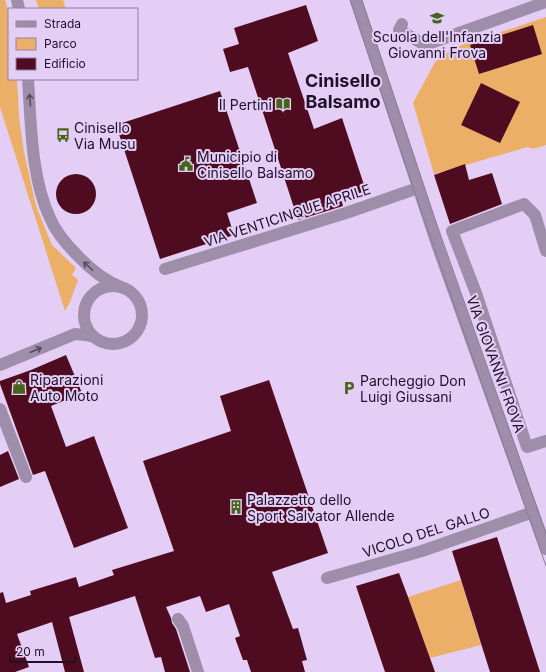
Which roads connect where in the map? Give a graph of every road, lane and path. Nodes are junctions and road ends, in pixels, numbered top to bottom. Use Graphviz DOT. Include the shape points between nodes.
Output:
graph roads {
  1 [pos="356,0"];
  2 [pos="546,2"];
  3 [pos="402,24"];
  4 [pos="28,80"];
  5 [pos="418,188"];
  6 [pos="546,251"];
  7 [pos="165,269"];
  8 [pos="121,287"];
  9 [pos="94,337"];
  10 [pos="0,365"];
  11 [pos="0,409"];
  12 [pos="546,441"];
  13 [pos="26,477"];
  14 [pos="533,512"];
  15 [pos="546,550"];
  16 [pos="327,578"];
  17 [pos="178,619"];
  18 [pos="198,672"];
  1 -- 5 [label="street, VIA GIOVANNI FROVA"];
  2 -- 3 [label="street" via="425,45 399,30"];
  8 -- 4 [label="street, one-way" via="106,280 85,264 65,242 50,217 38,181"];
  5 -- 7 [label="street, VIA VENTICINQUE APRILE"];
  5 -- 14 [label="street, VIA GIOVANNI FROVA"];
  6 -- 12 [label="street" via="535,215 524,204 452,231 476,293 527,447"];
  8 -- 9 [label="street" via="104,288 97,291 88,301 84,320"];
  8 -- 9 [label="street" via="134,295 141,306 139,328 130,339 118,344 103,342"];
  10 -- 9 [label="street, one-way" via="75,334"];
  11 -- 13 [label="street"];
  14 -- 15 [label="street, VIA GIOVANNI FROVA"];
  14 -- 16 [label="street, VICOLO DEL GALLO" via="422,551"];
  17 -- 18 [label="street" via="184,626"];
}
